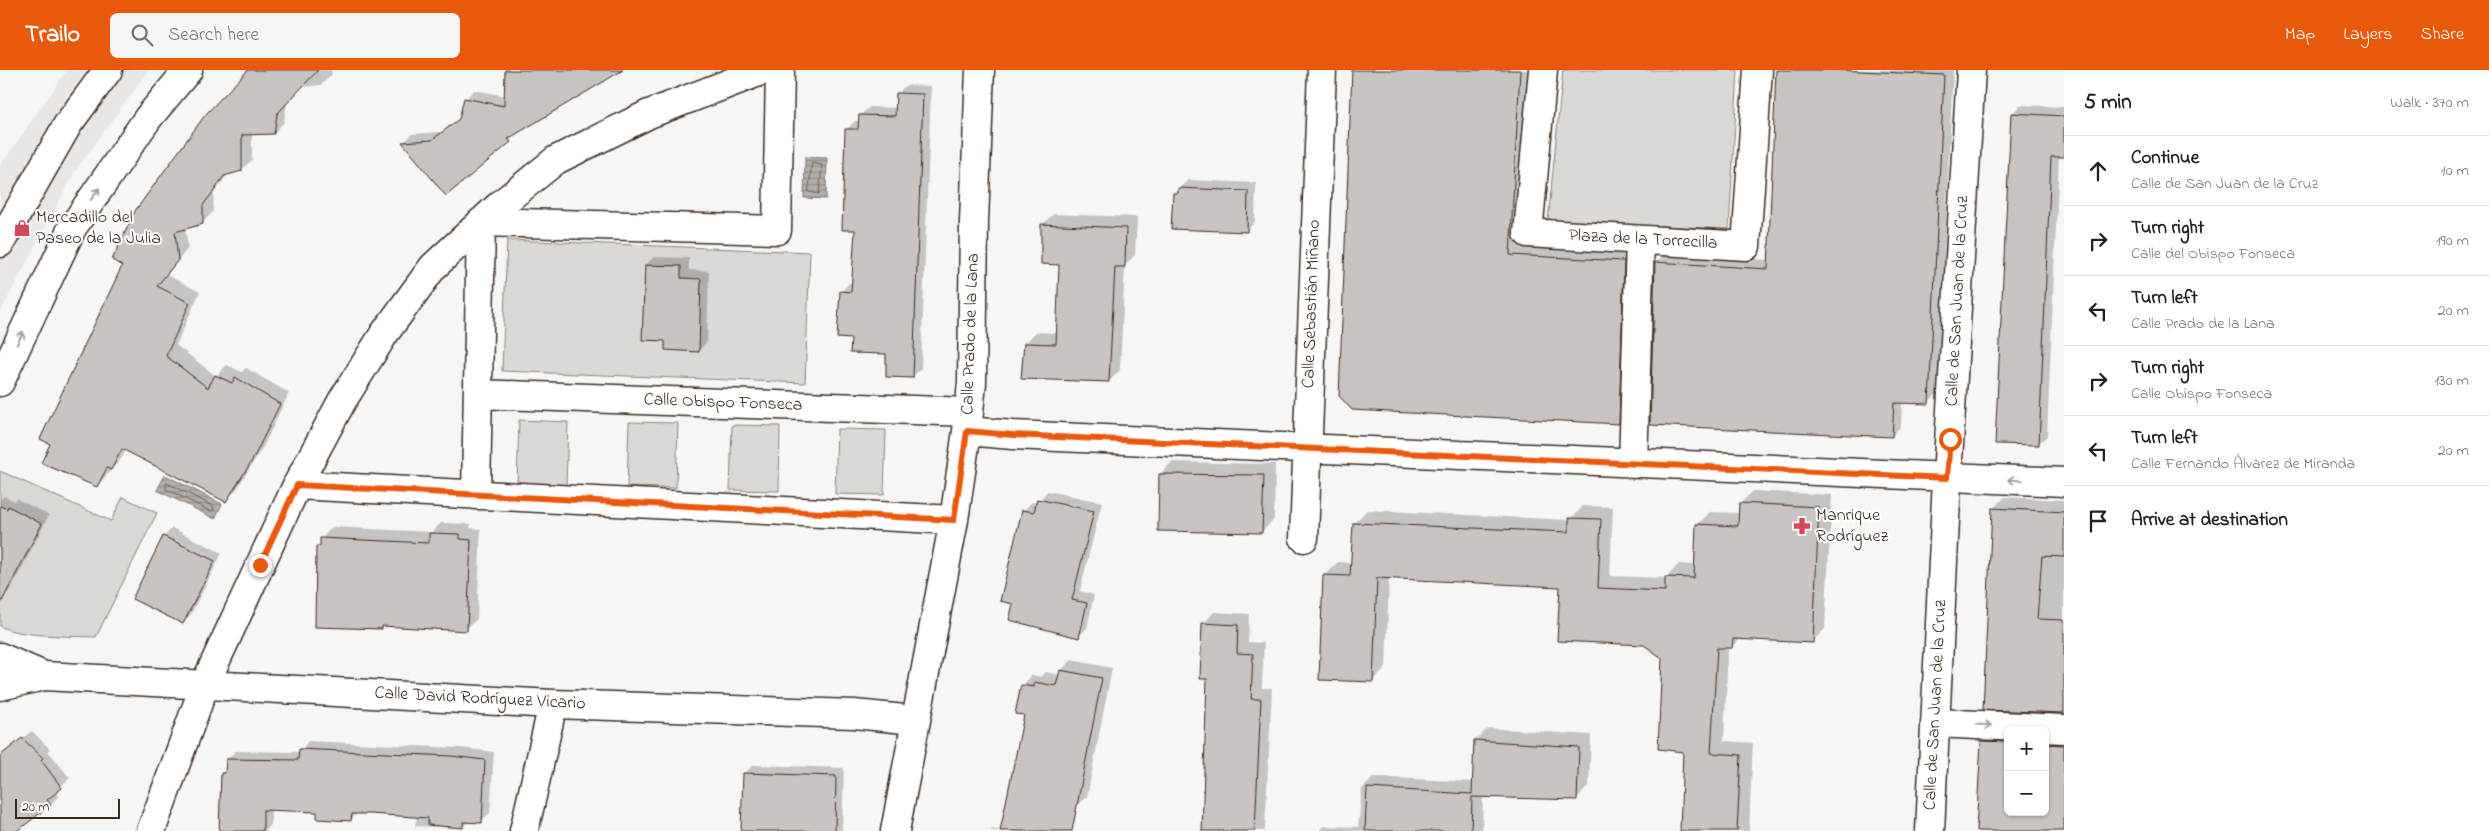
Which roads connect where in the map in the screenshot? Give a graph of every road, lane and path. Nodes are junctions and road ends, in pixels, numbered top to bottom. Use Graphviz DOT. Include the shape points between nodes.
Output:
graph roads {
  1 [pos="108,70"];
  2 [pos="188,70"];
  3 [pos="764,70"];
  4 [pos="780,70"];
  5 [pos="980,70"];
  6 [pos="1322,70"];
  7 [pos="1542,70"];
  8 [pos="1758,70"];
  9 [pos="1971,70"];
  10 [pos="481,222"];
  11 [pos="1640,240"];
  12 [pos="0,243"];
  13 [pos="0,382"];
  14 [pos="478,394"];
  15 [pos="968,421"];
  16 [pos="1308,448"];
  17 [pos="1633,464"];
  18 [pos="1947,478"];
  19 [pos="2064,482"];
  20 [pos="297,485"];
  21 [pos="476,495"];
  22 [pos="954,520"];
  23 [pos="1304,538"];
  24 [pos="0,658"];
  25 [pos="44,676"];
  26 [pos="205,684"];
  27 [pos="0,686"];
  28 [pos="554,704"];
  29 [pos="915,720"];
  30 [pos="1935,723"];
  31 [pos="2064,729"];
  32 [pos="151,831"];
  33 [pos="524,831"];
  34 [pos="895,831"];
  35 [pos="1930,831"];
  1 -- 12 [label="street" via="68,124"];
  13 -- 2 [label="street, one-way" via="72,228 148,118"];
  3 -- 10 [label="street" via="649,114 556,160"];
  4 -- 10 [label="street" via="777,230"];
  5 -- 15 [label="street, Calle Prado de la Lana" via="972,383"];
  6 -- 16 [label="street, Calle Sebastián Miñano"];
  7 -- 11 [label="street, Plaza de la Torrecilla" via="1528,233"];
  8 -- 11 [label="street, Plaza de la Torrecilla" via="1746,246"];
  9 -- 18 [label="street, Calle de San Juan de la Cruz"];
  10 -- 14 [label="street"];
  10 -- 20 [label="street" via="432,267 384,334 342,401"];
  11 -- 17 [label="street"];
  14 -- 15 [label="street, Calle Obispo Fonseca"];
  14 -- 21 [label="street"];
  15 -- 16 [label="street, Calle Obispo Fonseca" via="1013,435"];
  15 -- 22 [label="street, Calle Prado de la Lana"];
  16 -- 17 [label="street, Calle Obispo Fonseca"];
  16 -- 23 [label="street, Calle Sebastián Miñano"];
  17 -- 18 [label="street, Calle Obispo Fonseca"];
  19 -- 18 [label="street, Calle Obispo Fonseca, one-way"];
  18 -- 30 [label="street, Calle de San Juan de la Cruz"];
  20 -- 21 [label="street"];
  20 -- 26 [label="street"];
  21 -- 22 [label="street"];
  22 -- 29 [label="street, Calle Prado de la Lana"];
  24 -- 25 [label="street, Calle David Rodríguez Vicario"];
  25 -- 26 [label="street, Calle David Rodríguez Vicario"];
  25 -- 27 [label="street, Calle David Rodríguez Vicario"];
  26 -- 28 [label="street, Calle David Rodríguez Vicario"];
  26 -- 32 [label="street"];
  28 -- 29 [label="street, Calle David Rodríguez Vicario" via="854,714"];
  28 -- 33 [label="street"];
  29 -- 34 [label="street, Calle Prado de la Lana"];
  30 -- 31 [label="street, one-way"];
  30 -- 35 [label="street, Calle de San Juan de la Cruz"];
}
